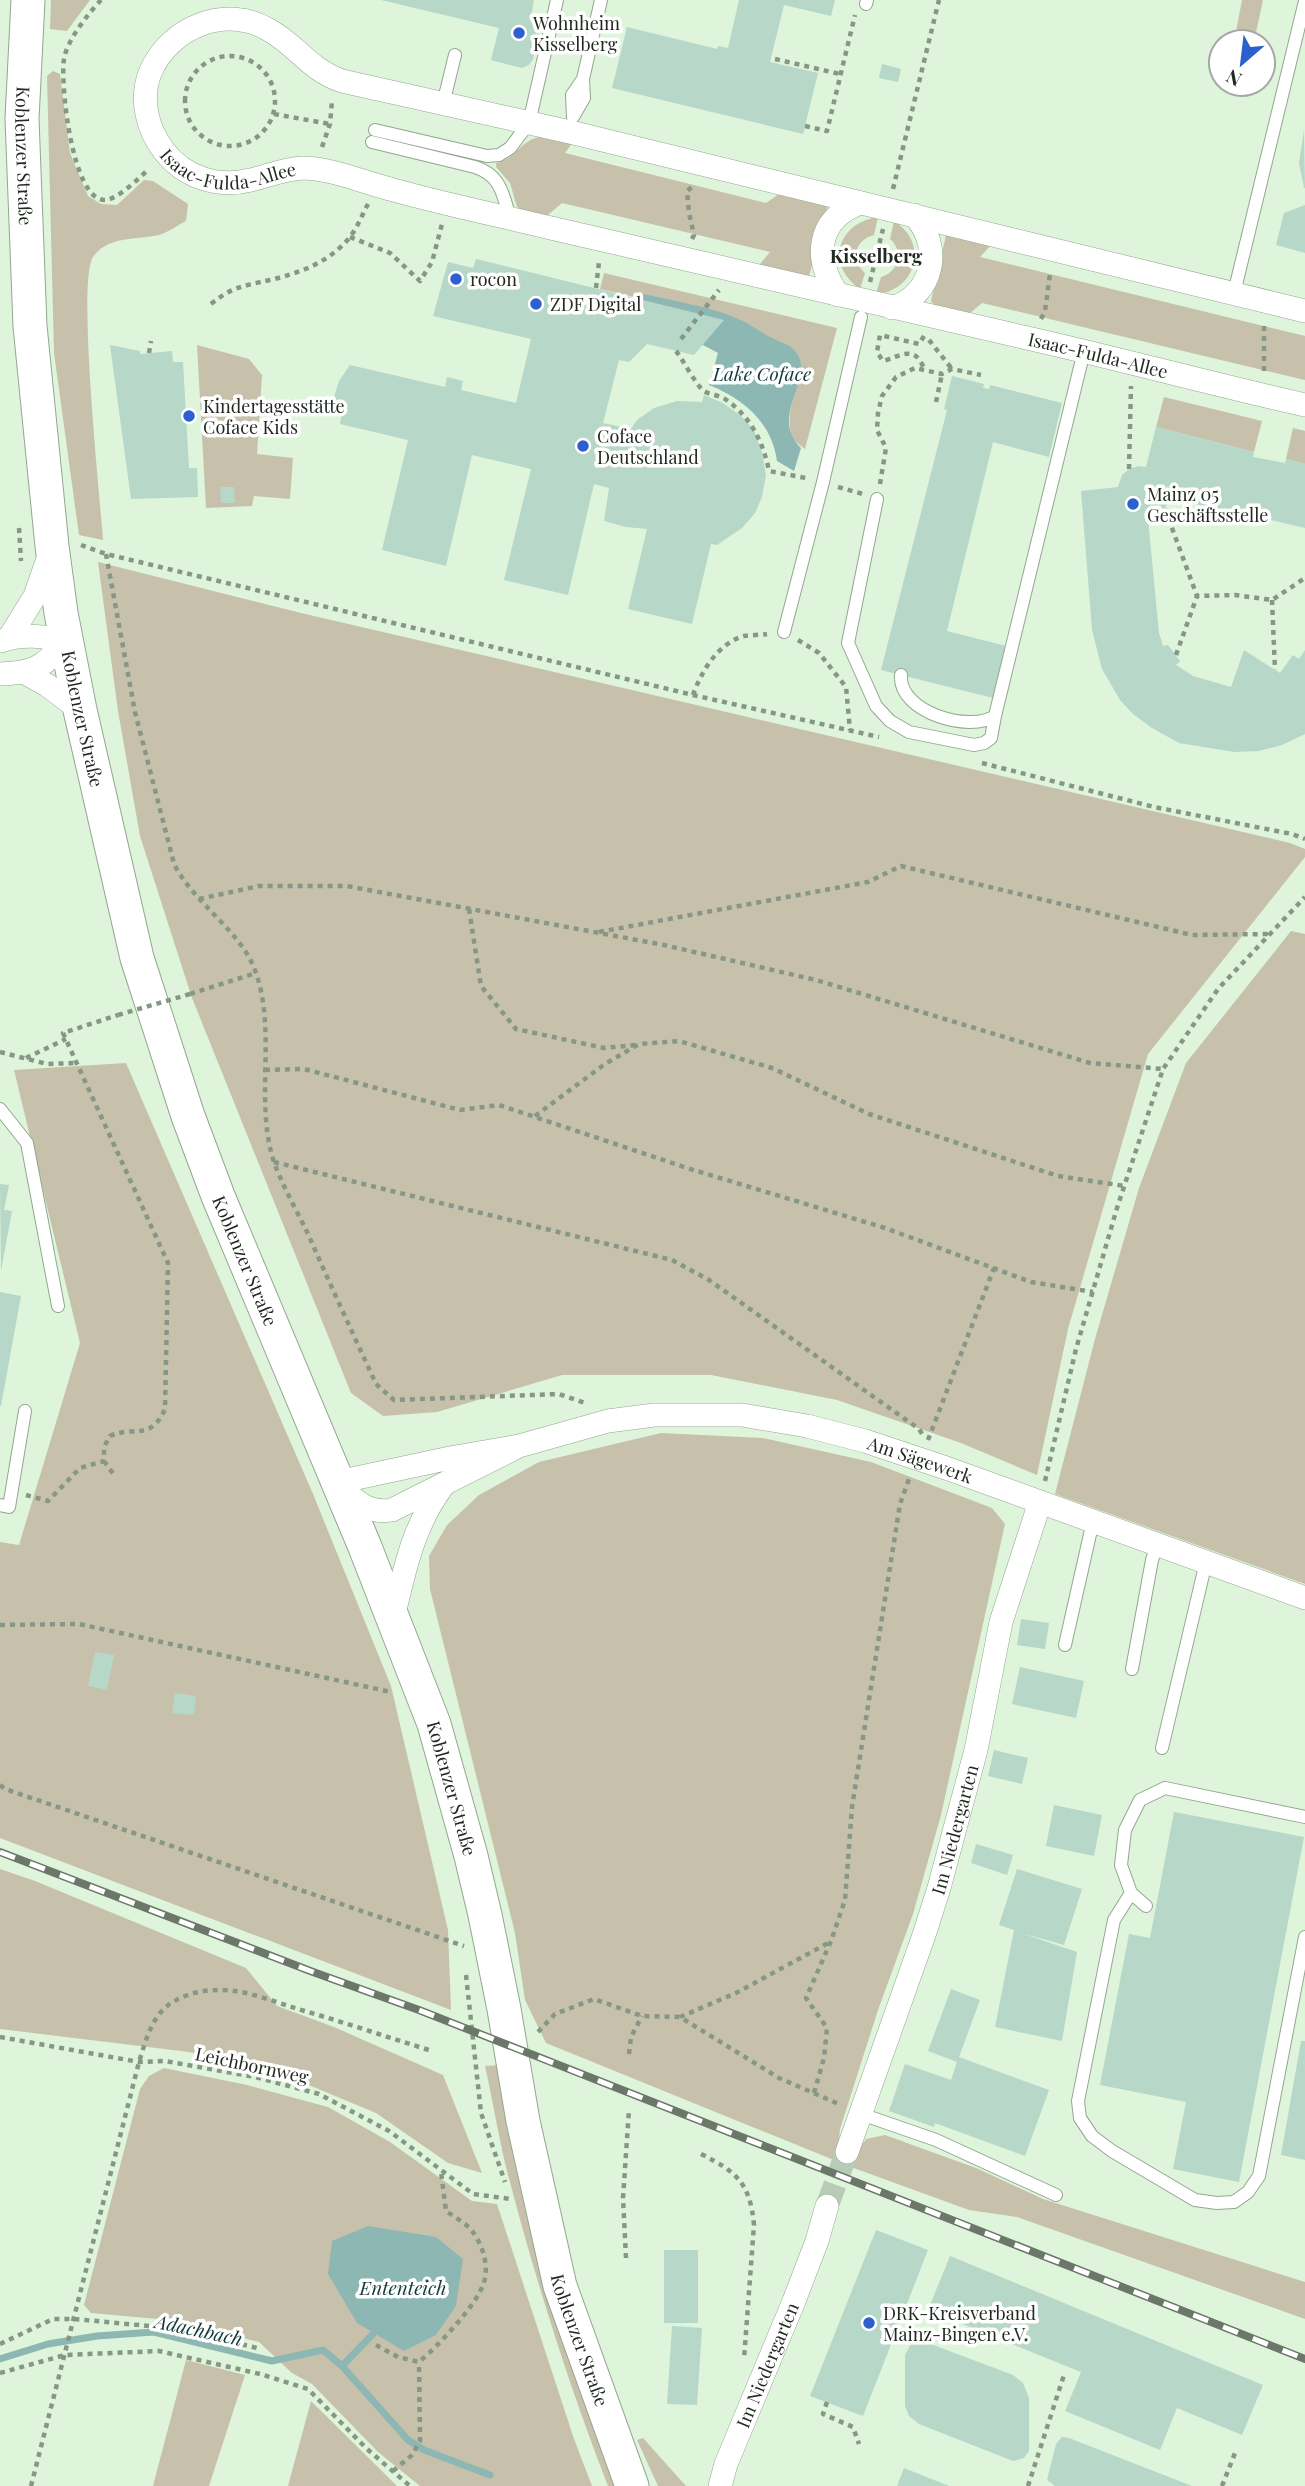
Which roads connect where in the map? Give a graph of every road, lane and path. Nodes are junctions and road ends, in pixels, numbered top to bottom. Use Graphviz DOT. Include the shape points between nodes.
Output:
graph roads {
  1 [pos="28,0"];
  2 [pos="101,0"];
  3 [pos="557,0"];
  4 [pos="601,0"];
  5 [pos="939,0"];
  6 [pos="1305,1"];
  7 [pos="855,13"];
  8 [pos="455,55"];
  9 [pos="775,59"];
  10 [pos="841,75"];
  11 [pos="333,92"];
  12 [pos="443,104"];
  13 [pos="274,114"];
  14 [pos="529,123"];
  15 [pos="330,124"];
  16 [pos="571,125"];
  17 [pos="806,126"];
  18 [pos="317,155"];
  19 [pos="149,169"];
  20 [pos="696,183"];
  21 [pos="891,197"];
  22 [pos="369,202"];
  23 [pos="860,203"];
  24 [pos="914,215"];
  25 [pos="510,218"];
  26 [pos="443,220"];
  27 [pos="885,221"];
  28 [pos="350,237"];
  29 [pos="690,242"];
  30 [pos="600,257"];
  31 [pos="1058,266"];
  32 [pos="596,288"];
  33 [pos="868,291"];
  34 [pos="1234,293"];
  35 [pos="838,295"];
  36 [pos="711,298"];
  37 [pos="211,304"];
  38 [pos="892,308"];
  39 [pos="1305,311"];
  40 [pos="861,317"];
  41 [pos="1273,318"];
  42 [pos="1038,324"];
  43 [pos="681,339"];
  44 [pos="151,341"];
  45 [pos="677,351"];
  46 [pos="1084,351"];
  47 [pos="149,353"];
  48 [pos="924,369"];
  49 [pos="952,369"];
  50 [pos="942,374"];
  51 [pos="981,375"];
  52 [pos="1258,377"];
  53 [pos="1131,382"];
  54 [pos="936,402"];
  55 [pos="1305,405"];
  56 [pos="1129,469"];
  57 [pos="824,482"];
  58 [pos="877,499"];
  59 [pos="1165,509"];
  60 [pos="63,544"];
  61 [pos="106,554"];
  62 [pos="1305,578"];
  63 [pos="1197,596"];
  64 [pos="1272,600"];
  65 [pos="784,632"];
  66 [pos="5,639"];
  67 [pos="67,642"];
  68 [pos="1176,655"];
  69 [pos="1275,670"];
  70 [pos="25,673"];
  71 [pos="0,674"];
  72 [pos="901,675"];
  73 [pos="692,695"];
  74 [pos="80,710"];
  75 [pos="995,716"];
  76 [pos="850,730"];
  77 [pos="890,740"];
  78 [pos="969,760"];
  79 [pos="1305,839"];
  80 [pos="1305,897"];
  81 [pos="198,899"];
  82 [pos="469,909"];
  83 [pos="595,932"];
  84 [pos="1270,934"];
  85 [pos="256,972"];
  86 [pos="66,1039"];
  87 [pos="639,1044"];
  88 [pos="0,1052"];
  89 [pos="24,1059"];
  90 [pos="76,1063"];
  91 [pos="1163,1069"];
  92 [pos="265,1070"];
  93 [pos="0,1109"];
  94 [pos="534,1116"];
  95 [pos="274,1162"];
  96 [pos="1125,1186"];
  97 [pos="994,1268"];
  98 [pos="1093,1293"];
  99 [pos="58,1306"];
  100 [pos="25,1411"];
  101 [pos="608,1421"];
  102 [pos="519,1446"];
  103 [pos="104,1461"];
  104 [pos="114,1475"];
  105 [pos="911,1475"];
  106 [pos="338,1482"];
  107 [pos="442,1486"];
  108 [pos="31,1496"];
  109 [pos="1041,1502"];
  110 [pos="0,1505"];
  111 [pos="1093,1521"];
  112 [pos="1157,1545"];
  113 [pos="1206,1562"];
  114 [pos="1305,1598"];
  115 [pos="393,1618"];
  116 [pos="0,1625"];
  117 [pos="1065,1646"];
  118 [pos="1132,1669"];
  119 [pos="404,1695"];
  120 [pos="1162,1748"];
  121 [pos="0,1785"];
  122 [pos="1305,1817"];
  123 [pos="1131,1893"];
  124 [pos="1146,1906"];
  125 [pos="1305,1937"];
  126 [pos="831,1941"];
  127 [pos="465,1946"];
  128 [pos="466,1986"];
  129 [pos="642,2016"];
  130 [pos="680,2017"];
  131 [pos="538,2032"];
  132 [pos="0,2036"];
  133 [pos="432,2051"];
  134 [pos="629,2054"];
  135 [pos="139,2062"];
  136 [pos="814,2093"];
  137 [pos="629,2110"];
  138 [pos="861,2114"];
  139 [pos="847,2151"];
  140 [pos="701,2154"];
  141 [pos="441,2171"];
  142 [pos="1056,2195"];
  143 [pos="827,2206"];
  144 [pos="626,2258"];
  145 [pos="75,2319"];
  146 [pos="0,2344"];
  147 [pos="376,2345"];
  148 [pos="257,2348"];
  149 [pos="65,2355"];
  150 [pos="419,2362"];
  151 [pos="0,2373"];
  152 [pos="1064,2375"];
  153 [pos="751,2401"];
  154 [pos="827,2402"];
  155 [pos="859,2444"];
  156 [pos="1235,2453"];
  157 [pos="393,2471"];
  158 [pos="31,2486"];
  159 [pos="410,2486"];
  160 [pos="632,2486"];
  161 [pos="720,2486"];
  162 [pos="1028,2486"];
  163 [pos="1222,2486"];
  1 -- 60 [label="main road, Koblenzer Straße" via="22,119 30,326"];
  2 -- 19 [label="path" via="63,59 70,143 87,185 100,199 118,194"];
  3 -- 14 [label="lane"];
  4 -- 16 [label="lane" via="583,79 584,98"];
  5 -- 21 [label="path"];
  6 -- 34 [label="lane"];
  7 -- 10 [label="path"];
  8 -- 12 [label="lane"];
  9 -- 10 [label="path"];
  10 -- 17 [label="path" via="828,131"];
  11 -- 15 [label="path"];
  12 -- 14 [label="street, Isaac-Fulda-Allee"];
  12 -- 25 [label="street, Isaac-Fulda-Allee" via="331,77 269,30 232,20 200,24 167,46 150,74 146,106 161,147 176,164 207,180 240,183 284,171 314,169"];
  13 -- 13 [label="path" via="268,127 246,144 218,145 205,139 188,118 187,88 205,63 236,56 251,61 272,83"];
  13 -- 15 [label="path"];
  14 -- 16 [label="street, Isaac-Fulda-Allee"];
  14 -- 25 [label="lane" via="510,148 494,156 374,136 488,172 500,184"];
  15 -- 18 [label="path"];
  16 -- 23 [label="street, Isaac-Fulda-Allee"];
  20 -- 29 [label="path" via="687,191 694,235"];
  22 -- 28 [label="path"];
  23 -- 24 [label="street, Isaac-Fulda-Allee"];
  23 -- 35 [label="street" via="836,218 823,243 824,271"];
  24 -- 34 [label="street, Isaac-Fulda-Allee"];
  24 -- 38 [label="street" via="929,237 929,271 915,295"];
  25 -- 35 [label="street, Isaac-Fulda-Allee"];
  26 -- 28 [label="path" via="432,262 420,281 390,253"];
  27 -- 33 [label="path"];
  28 -- 37 [label="path" via="309,269 239,286"];
  30 -- 32 [label="path"];
  31 -- 42 [label="path" via="1049,274 1045,311"];
  34 -- 39 [label="street, Isaac-Fulda-Allee"];
  35 -- 38 [label="street, Isaac-Fulda-Allee"];
  36 -- 43 [label="path"];
  38 -- 46 [label="street, Isaac-Fulda-Allee"];
  40 -- 57 [label="lane"];
  41 -- 52 [label="path" via="1264,325 1264,372"];
  44 -- 47 [label="path"];
  45 -- 57 [label="path" via="705,391 744,415 766,453 769,471"];
  46 -- 55 [label="street, Isaac-Fulda-Allee"];
  46 -- 75 [label="lane"];
  48 -- 49 [label="path" via="918,357 909,353 880,359 880,335 919,344 925,334"];
  48 -- 50 [label="path"];
  48 -- 58 [label="path" via="896,377 882,396 877,430 886,448"];
  49 -- 50 [label="path"];
  49 -- 51 [label="path"];
  50 -- 54 [label="path"];
  53 -- 56 [label="path"];
  57 -- 58 [label="path"];
  57 -- 65 [label="lane"];
  58 -- 75 [label="lane" via="848,643 876,706 909,732 974,745 991,738"];
  59 -- 63 [label="path"];
  60 -- 61 [label="path"];
  60 -- 66 [label="street" via="36,596"];
  60 -- 67 [label="main road, Koblenzer Straße"];
  61 -- 73 [label="path"];
  61 -- 81 [label="path" via="135,712 174,864"];
  62 -- 64 [label="path"];
  63 -- 64 [label="path"];
  63 -- 68 [label="path"];
  64 -- 69 [label="path"];
  65 -- 73 [label="path" via="741,637 718,652 700,674"];
  65 -- 76 [label="path" via="819,653 846,687"];
  66 -- 67 [label="street" via="41,636"];
  67 -- 70 [label="street"];
  67 -- 74 [label="main road, Koblenzer Straße"];
  70 -- 71 [label="street"];
  70 -- 74 [label="street"];
  72 -- 75 [label="lane" via="907,696 935,715 970,722"];
  73 -- 76 [label="path"];
  74 -- 106 [label="main road, Koblenzer Straße" via="136,958 188,1116"];
  76 -- 77 [label="path"];
  78 -- 79 [label="path"];
  80 -- 84 [label="path"];
  81 -- 82 [label="path" via="259,886 347,887"];
  81 -- 85 [label="path" via="247,951"];
  82 -- 83 [label="path"];
  82 -- 87 [label="path" via="481,986 516,1029 604,1048"];
  83 -- 84 [label="path" via="868,882 901,866 1192,935"];
  83 -- 91 [label="path" via="816,980 1090,1063"];
  84 -- 91 [label="path" via="1218,989"];
  85 -- 86 [label="path, bridge" via="63,1033"];
  85 -- 92 [label="path" via="263,999"];
  86 -- 89 [label="path"];
  86 -- 90 [label="path"];
  87 -- 94 [label="path"];
  87 -- 96 [label="path" via="679,1041 772,1068 869,1114 1058,1176"];
  88 -- 89 [label="path"];
  89 -- 90 [label="path"];
  90 -- 103 [label="path" via="168,1263 165,1409 152,1429 110,1436"];
  91 -- 96 [label="path"];
  92 -- 94 [label="path" via="303,1069 460,1110 499,1105"];
  92 -- 95 [label="path" via="264,1111"];
  93 -- 99 [label="lane" via="27,1143"];
  94 -- 97 [label="path" via="885,1228"];
  95 -- 97 [label="path" via="672,1260 709,1279 919,1429 928,1442"];
  95 -- 101 [label="path" via="376,1384 394,1400 559,1394 585,1403"];
  96 -- 98 [label="path"];
  97 -- 98 [label="path" via="1031,1282"];
  98 -- 109 [label="path"];
  100 -- 110 [label="lane" via="9,1507"];
  101 -- 102 [label="street, Am Sägewerk"];
  101 -- 109 [label="street, Am Sägewerk" via="703,1414 807,1426"];
  102 -- 106 [label="street, Am Sägewerk"];
  102 -- 107 [label="street, Am Sägewerk"];
  103 -- 104 [label="path"];
  103 -- 108 [label="path" via="80,1468 48,1501"];
  105 -- 126 [label="path" via="900,1504 852,1807 845,1900"];
  106 -- 107 [label="street, Am Sägewerk" via="359,1504 375,1511 403,1505"];
  106 -- 115 [label="main road, Koblenzer Straße"];
  107 -- 115 [label="street" via="413,1541"];
  109 -- 111 [label="street, Am Sägewerk"];
  109 -- 138 [label="street, Im Niedergarten" via="1001,1622 976,1750 939,1888"];
  111 -- 112 [label="street, Am Sägewerk"];
  111 -- 117 [label="lane"];
  112 -- 113 [label="street, Am Sägewerk"];
  112 -- 118 [label="lane"];
  113 -- 114 [label="street, Am Sägewerk"];
  113 -- 120 [label="lane"];
  115 -- 160 [label="main road, Koblenzer Straße" via="434,1724 471,1856 560,2286"];
  116 -- 119 [label="path" via="79,1624"];
  121 -- 127 [label="path"];
  122 -- 123 [label="lane" via="1165,1788 1140,1800 1125,1830 1121,1865"];
  123 -- 124 [label="lane"];
  123 -- 125 [label="lane" via="1114,1920 1078,2101 1080,2118 1092,2136 1112,2151 1195,2200 1234,2202 1259,2176"];
  126 -- 130 [label="path" via="736,1993"];
  126 -- 136 [label="path" via="806,1998 827,2028"];
  128 -- 141 [label="path, Leichbornweg" via="481,2113 511,2199 473,2194"];
  129 -- 130 [label="path"];
  129 -- 131 [label="path" via="594,1999 555,2014"];
  129 -- 134 [label="path" via="631,2037"];
  130 -- 136 [label="path" via="779,2078"];
  132 -- 135 [label="path, Leichbornweg"];
  133 -- 135 [label="path" via="260,1998 209,1990 170,2003 150,2030"];
  135 -- 141 [label="path, Leichbornweg" via="256,2077 319,2094 389,2131"];
  135 -- 145 [label="path"];
  136 -- 138 [label="path"];
  137 -- 144 [label="path" via="623,2198"];
  138 -- 139 [label="street, Im Niedergarten"];
  138 -- 142 [label="lane" via="936,2140"];
  140 -- 153 [label="path" via="732,2171 752,2206 743,2353"];
  141 -- 150 [label="path" via="446,2211 472,2231 486,2260 484,2283 442,2340"];
  143 -- 153 [label="street, Im Niedergarten" via="794,2301"];
  145 -- 146 [label="path" via="53,2319"];
  145 -- 148 [label="path" via="180,2329"];
  145 -- 149 [label="path"];
  147 -- 150 [label="path"];
  149 -- 151 [label="path"];
  149 -- 157 [label="path" via="159,2351 307,2389"];
  149 -- 158 [label="path"];
  150 -- 157 [label="path" via="420,2441"];
  152 -- 162 [label="path"];
  153 -- 161 [label="street, Im Niedergarten"];
  154 -- 155 [label="path" via="823,2414 853,2427"];
  156 -- 163 [label="path"];
  157 -- 159 [label="path"];
}
